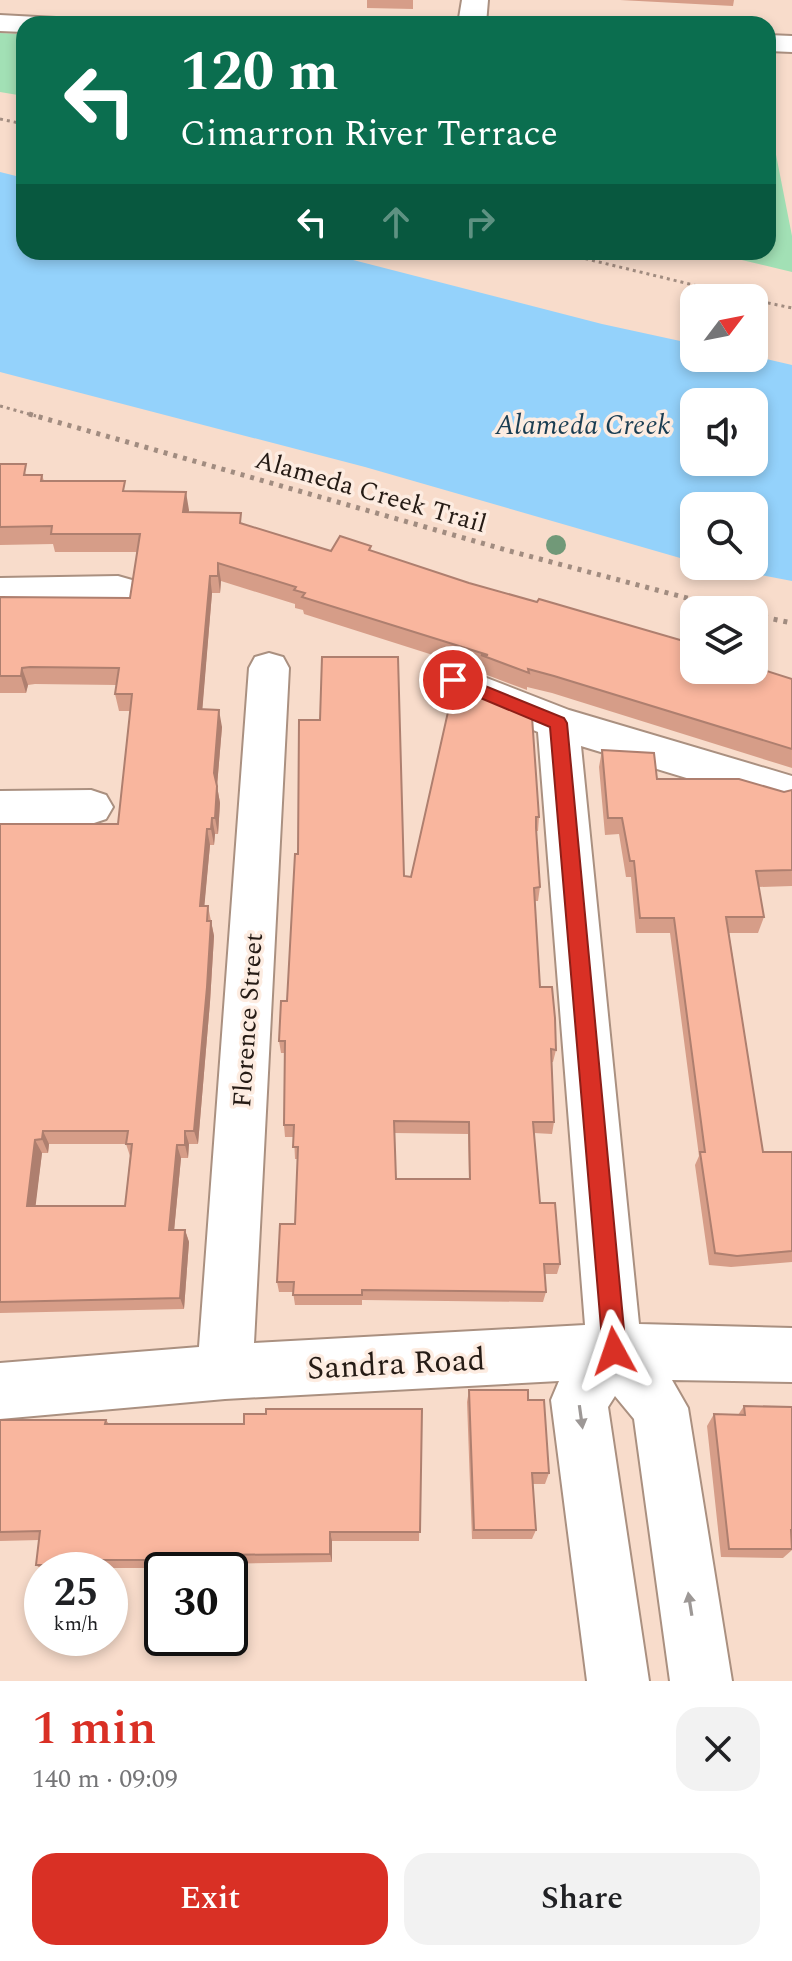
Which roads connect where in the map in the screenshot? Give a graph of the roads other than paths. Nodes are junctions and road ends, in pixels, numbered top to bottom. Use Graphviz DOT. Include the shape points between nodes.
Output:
graph roads {
  1 [pos="118,590"];
  2 [pos="0,592"];
  3 [pos="269,668"];
  4 [pos="453,680"];
  5 [pos="558,723"];
  6 [pos="779,789"];
  7 [pos="91,807"];
  8 [pos="0,808"];
  9 [pos="614,1351"];
  10 [pos="792,1355"];
  11 [pos="225,1372"];
  12 [pos="0,1391"];
  13 [pos="618,1681"];
  14 [pos="701,1681"];
  1 -- 2 [label="street"];
  3 -- 11 [label="street, Florence Street"];
  4 -- 5 [label="street"];
  5 -- 6 [label="street"];
  5 -- 9 [label="street"];
  7 -- 8 [label="street"];
  9 -- 10 [label="street, Sandra Road"];
  9 -- 11 [label="street, Sandra Road"];
  9 -- 13 [label="street, one-way" via="579,1400"];
  14 -- 9 [label="street, one-way" via="660,1408"];
  11 -- 12 [label="street, Sandra Road"];
}
